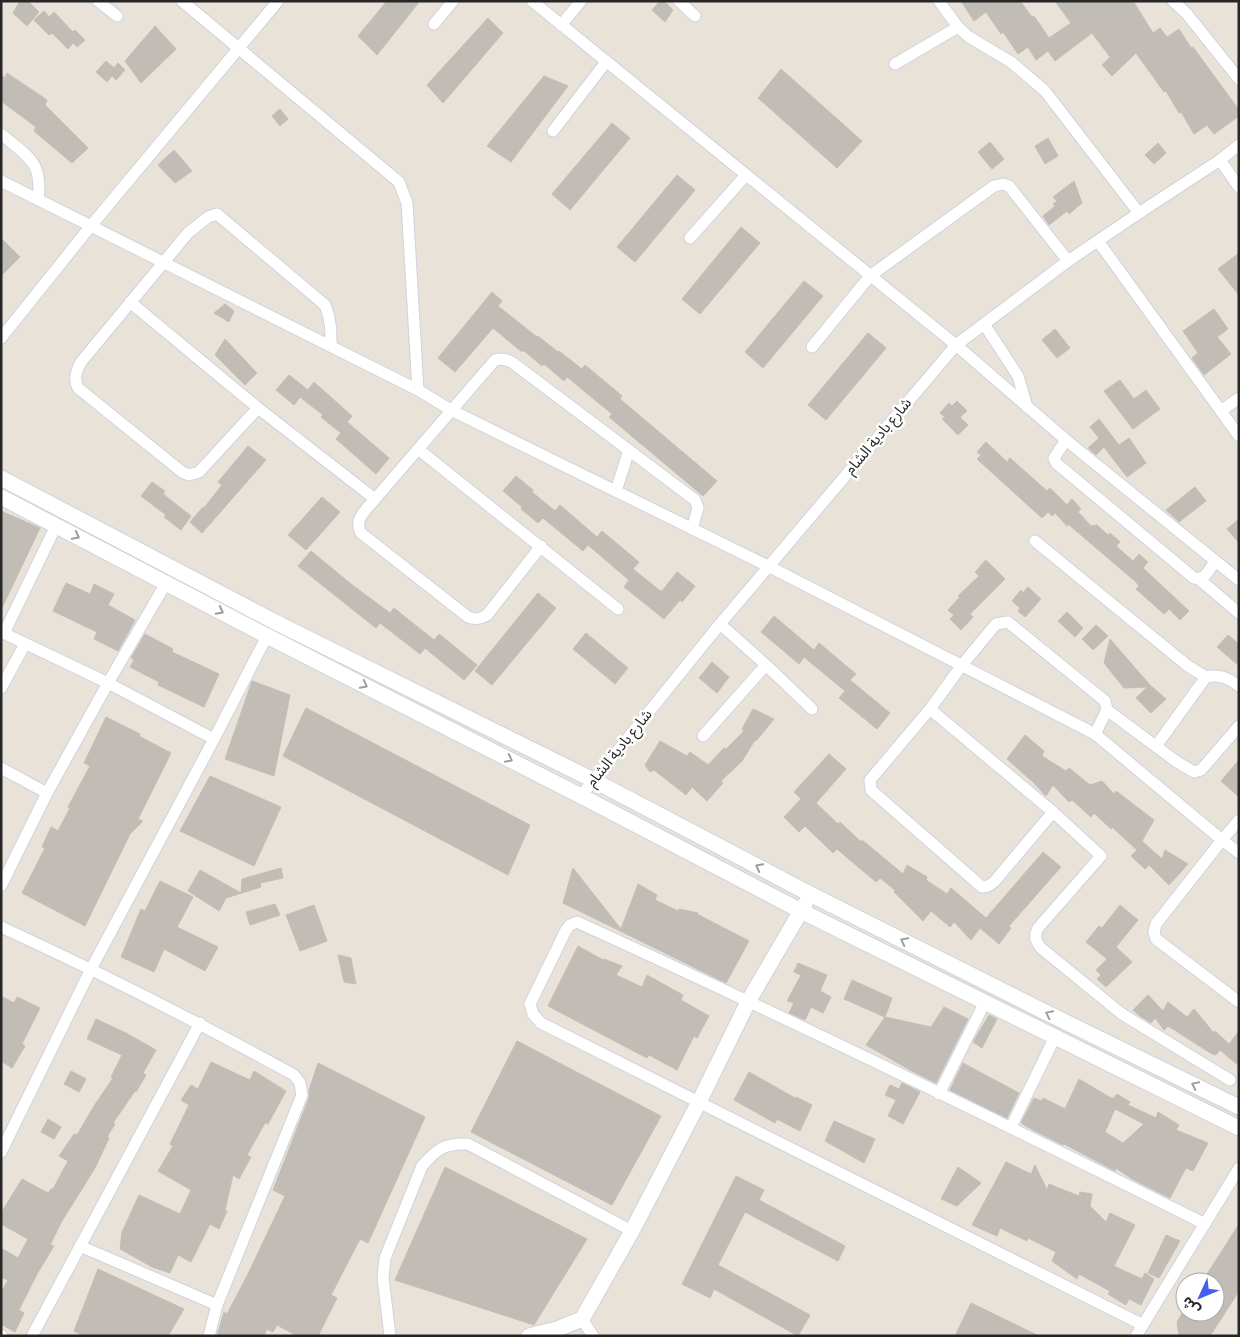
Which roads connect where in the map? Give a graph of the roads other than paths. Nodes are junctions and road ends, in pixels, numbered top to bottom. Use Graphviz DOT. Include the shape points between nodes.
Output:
graph roads {
  1 [pos="98,1"];
  2 [pos="182,1"];
  3 [pos="278,1"];
  4 [pos="453,1"];
  5 [pos="532,1"];
  6 [pos="581,1"];
  7 [pos="679,1"];
  8 [pos="939,1"];
  9 [pos="1173,1"];
  10 [pos="116,16"];
  11 [pos="695,16"];
  12 [pos="434,24"];
  13 [pos="562,25"];
  14 [pos="958,27"];
  15 [pos="239,48"];
  16 [pos="606,62"];
  17 [pos="895,64"];
  18 [pos="1239,79"];
  19 [pos="553,130"];
  20 [pos="1,134"];
  21 [pos="1239,146"];
  22 [pos="1220,160"];
  23 [pos="746,175"];
  24 [pos="1,181"];
  25 [pos="1239,187"];
  26 [pos="38,200"];
  27 [pos="1139,212"];
  28 [pos="90,227"];
  29 [pos="690,238"];
  30 [pos="1098,241"];
  31 [pos="1068,261"];
  32 [pos="164,262"];
  33 [pos="870,276"];
  34 [pos="130,302"];
  35 [pos="984,324"];
  36 [pos="1,338"];
  37 [pos="956,345"];
  38 [pos="331,346"];
  39 [pos="812,347"];
  40 [pos="418,390"];
  41 [pos="1239,398"];
  42 [pos="1027,407"];
  43 [pos="258,408"];
  44 [pos="451,410"];
  45 [pos="1221,411"];
  46 [pos="1239,436"];
  47 [pos="1066,440"];
  48 [pos="418,449"];
  49 [pos="629,450"];
  50 [pos="1,478"];
  51 [pos="616,491"];
  52 [pos="1,497"];
  53 [pos="375,498"];
  54 [pos="56,526"];
  55 [pos="692,529"];
  56 [pos="1035,541"];
  57 [pos="541,546"];
  58 [pos="1215,561"];
  59 [pos="768,566"];
  60 [pos="1199,579"];
  61 [pos="1239,580"];
  62 [pos="166,583"];
  63 [pos="618,609"];
  64 [pos="1239,613"];
  65 [pos="720,624"];
  66 [pos="3,632"];
  67 [pos="267,636"];
  68 [pos="25,644"];
  69 [pos="766,665"];
  70 [pos="962,665"];
  71 [pos="1206,677"];
  72 [pos="108,683"];
  73 [pos="1239,686"];
  74 [pos="1,688"];
  75 [pos="423,696"];
  76 [pos="812,709"];
  77 [pos="930,709"];
  78 [pos="1107,710"];
  79 [pos="416,711"];
  80 [pos="1239,726"];
  81 [pos="1094,734"];
  82 [pos="703,736"];
  83 [pos="214,740"];
  84 [pos="1156,746"];
  85 [pos="1,768"];
  86 [pos="593,780"];
  87 [pos="47,793"];
  88 [pos="581,796"];
  89 [pos="1053,812"];
  90 [pos="1239,820"];
  91 [pos="1222,840"];
  92 [pos="1239,853"];
  93 [pos="1,886"];
  94 [pos="810,894"];
  95 [pos="801,911"];
  96 [pos="1,927"];
  97 [pos="91,969"];
  98 [pos="749,1000"];
  99 [pos="985,1002"];
  100 [pos="1239,1002"];
  101 [pos="200,1023"];
  102 [pos="1055,1037"];
  103 [pos="1230,1080"];
  104 [pos="940,1094"];
  105 [pos="699,1102"];
  106 [pos="1239,1107"];
  107 [pos="1011,1127"];
  108 [pos="1239,1128"];
  109 [pos="1,1152"];
  110 [pos="1239,1168"];
  111 [pos="1205,1224"];
  112 [pos="632,1231"];
  113 [pos="80,1246"];
  114 [pos="217,1305"];
  115 [pos="582,1319"];
  116 [pos="1143,1325"];
  117 [pos="32,1336"];
  118 [pos="209,1336"];
  119 [pos="390,1336"];
  120 [pos="529,1336"];
  121 [pos="593,1336"];
  122 [pos="1136,1336"];
  1 -- 10 [label="street"];
  2 -- 15 [label="street"];
  3 -- 15 [label="street"];
  4 -- 12 [label="street"];
  5 -- 13 [label="street"];
  6 -- 13 [label="street"];
  7 -- 11 [label="street"];
  8 -- 14 [label="street"];
  9 -- 18 [label="street"];
  13 -- 16 [label="street"];
  14 -- 17 [label="street"];
  14 -- 27 [label="street" via="1011,62 1045,91"];
  15 -- 28 [label="street"];
  15 -- 40 [label="street" via="399,182 407,203"];
  16 -- 19 [label="street"];
  16 -- 23 [label="street"];
  20 -- 26 [label="street" via="34,162 40,183"];
  21 -- 22 [label="street, شارع بادية الشام"];
  22 -- 25 [label="street"];
  22 -- 27 [label="street, شارع بادية الشام"];
  23 -- 29 [label="street"];
  23 -- 33 [label="street"];
  24 -- 26 [label="street"];
  26 -- 28 [label="street"];
  27 -- 30 [label="street, شارع بادية الشام"];
  28 -- 32 [label="street"];
  28 -- 36 [label="street"];
  30 -- 31 [label="street, شارع بادية الشام"];
  30 -- 45 [label="street"];
  31 -- 33 [label="street" via="1009,186 1003,184 994,186"];
  31 -- 35 [label="street, شارع بادية الشام"];
  32 -- 34 [label="street"];
  32 -- 38 [label="street"];
  32 -- 38 [label="street" via="188,233 217,214 325,305 331,327"];
  33 -- 37 [label="street"];
  33 -- 39 [label="street"];
  34 -- 43 [label="street"];
  34 -- 43 [label="street" via="76,371 75,383 82,392 189,475 199,472"];
  35 -- 37 [label="street, شارع بادية الشام"];
  35 -- 42 [label="street" via="1018,376"];
  37 -- 42 [label="street"];
  37 -- 59 [label="street, شارع بادية الشام"];
  38 -- 40 [label="street"];
  40 -- 44 [label="street"];
  41 -- 45 [label="street"];
  42 -- 47 [label="street"];
  43 -- 53 [label="street"];
  44 -- 48 [label="street"];
  44 -- 49 [label="street" via="495,360 508,360"];
  44 -- 51 [label="street"];
  45 -- 46 [label="street"];
  47 -- 58 [label="street"];
  47 -- 60 [label="street" via="1055,455 1056,463"];
  48 -- 53 [label="street"];
  48 -- 57 [label="street"];
  49 -- 51 [label="street"];
  49 -- 55 [label="street" via="695,500 698,508"];
  50 -- 75 [label="street" via="278,624"];
  51 -- 55 [label="street"];
  52 -- 54 [label="street"];
  53 -- 57 [label="street" via="359,518 361,532 472,619 487,615"];
  54 -- 62 [label="street, one-way"];
  54 -- 66 [label="street"];
  55 -- 59 [label="street"];
  56 -- 71 [label="street" via="1188,666"];
  57 -- 63 [label="street"];
  58 -- 60 [label="street" via="1204,578"];
  58 -- 61 [label="street"];
  59 -- 65 [label="street, شارع بادية الشام"];
  59 -- 70 [label="street"];
  60 -- 64 [label="street"];
  62 -- 67 [label="street, one-way"];
  62 -- 72 [label="street"];
  65 -- 69 [label="street"];
  65 -- 86 [label="street, شارع بادية الشام"];
  66 -- 68 [label="street"];
  67 -- 79 [label="street, one-way"];
  67 -- 83 [label="street"];
  68 -- 72 [label="street"];
  68 -- 74 [label="street"];
  69 -- 76 [label="street"];
  69 -- 82 [label="street"];
  70 -- 77 [label="street"];
  70 -- 78 [label="street" via="996,624 1008,622 1104,701"];
  70 -- 81 [label="street"];
  71 -- 73 [label="street" via="1227,678"];
  71 -- 84 [label="street"];
  72 -- 83 [label="street"];
  72 -- 87 [label="street"];
  75 -- 79 [label="street"];
  75 -- 86 [label="street"];
  77 -- 89 [label="street"];
  77 -- 89 [label="street" via="870,780 870,790 982,887 994,882"];
  78 -- 81 [label="street"];
  78 -- 84 [label="street"];
  79 -- 88 [label="street, one-way"];
  80 -- 84 [label="street" via="1201,770 1194,772"];
  81 -- 91 [label="street"];
  83 -- 97 [label="street"];
  85 -- 87 [label="street"];
  86 -- 88 [label="street, شارع بادية الشام"];
  94 -- 86 [label="street, one-way"];
  87 -- 93 [label="street"];
  88 -- 95 [label="street"];
  89 -- 103 [label="street" via="1101,856 1038,928 1035,941 1122,1014"];
  90 -- 91 [label="street"];
  91 -- 92 [label="street"];
  91 -- 100 [label="street" via="1156,924 1154,932 1156,939"];
  94 -- 95 [label="street"];
  106 -- 94 [label="street, one-way"];
  95 -- 98 [label="street"];
  95 -- 99 [label="street"];
  96 -- 97 [label="street"];
  97 -- 101 [label="street"];
  97 -- 109 [label="street"];
  98 -- 104 [label="street"];
  98 -- 105 [label="street"];
  98 -- 105 [label="street" via="576,922 566,930 560,942 530,1004 540,1023"];
  99 -- 102 [label="street"];
  99 -- 104 [label="street"];
  101 -- 113 [label="street"];
  101 -- 114 [label="street" via="294,1075 302,1094"];
  102 -- 107 [label="street"];
  102 -- 108 [label="street"];
  104 -- 107 [label="street"];
  105 -- 112 [label="street"];
  105 -- 116 [label="street"];
  107 -- 111 [label="street"];
  110 -- 111 [label="street"];
  111 -- 116 [label="street"];
  112 -- 115 [label="street"];
  112 -- 119 [label="street" via="468,1144 443,1147 422,1166 385,1258 383,1278"];
  113 -- 114 [label="street"];
  113 -- 117 [label="street"];
  114 -- 118 [label="street"];
  115 -- 120 [label="street"];
  115 -- 121 [label="street"];
  116 -- 122 [label="street"];
}
